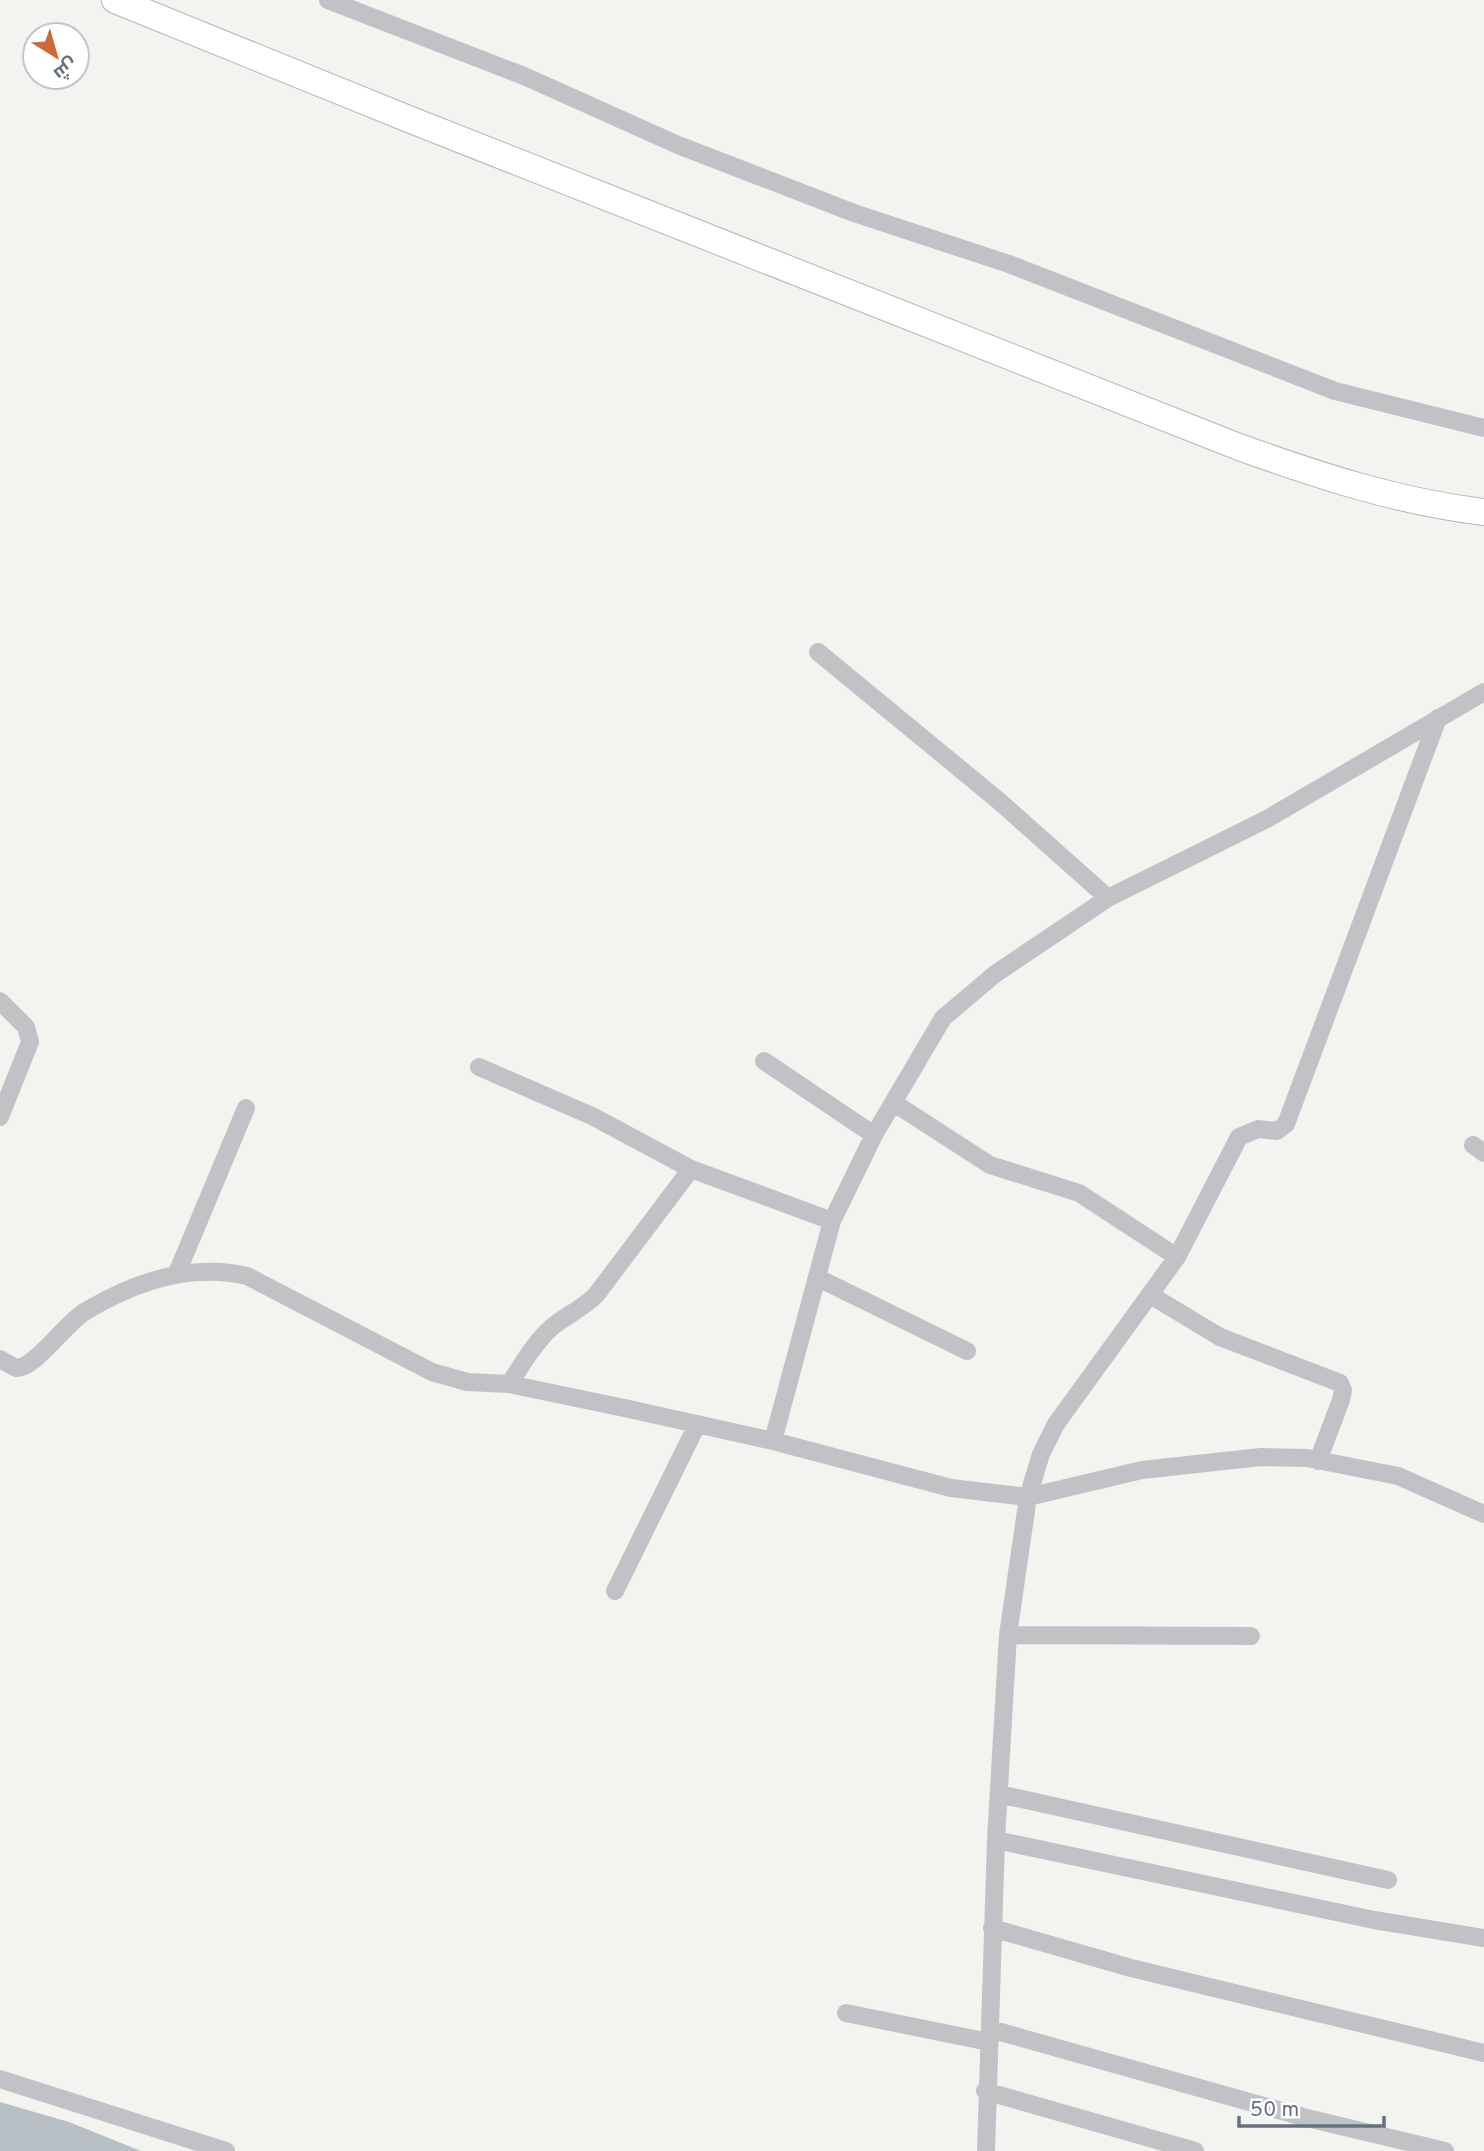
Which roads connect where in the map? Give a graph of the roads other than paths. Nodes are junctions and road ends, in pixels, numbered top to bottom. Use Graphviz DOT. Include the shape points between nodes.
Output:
graph roads {
  1 [pos="115,0"];
  2 [pos="328,0"];
  3 [pos="1484,428"];
  4 [pos="1484,513"];
  5 [pos="818,652"];
  6 [pos="1484,692"];
  7 [pos="1438,718"];
  8 [pos="1108,898"];
  9 [pos="0,1001"];
  10 [pos="764,1061"];
  11 [pos="479,1067"];
  12 [pos="894,1103"];
  13 [pos="246,1108"];
  14 [pos="0,1117"];
  15 [pos="874,1135"];
  16 [pos="691,1169"];
  17 [pos="832,1221"];
  18 [pos="1177,1258"];
  19 [pos="177,1273"];
  20 [pos="818,1278"];
  21 [pos="1152,1296"];
  22 [pos="967,1351"];
  23 [pos="0,1359"];
  24 [pos="509,1384"];
  25 [pos="696,1425"];
  26 [pos="773,1441"];
  27 [pos="1318,1461"];
  28 [pos="1028,1497"];
  29 [pos="1484,1514"];
  30 [pos="615,1591"];
  31 [pos="1008,1635"];
  32 [pos="1251,1636"];
  33 [pos="999,1794"];
  34 [pos="996,1840"];
  35 [pos="1388,1880"];
  36 [pos="992,1928"];
  37 [pos="1484,1938"];
  38 [pos="846,2013"];
  39 [pos="989,2035"];
  40 [pos="1484,2053"];
  41 [pos="0,2079"];
  42 [pos="985,2091"];
  43 [pos="226,2151"];
  44 [pos="986,2151"];
  45 [pos="1195,2151"];
  46 [pos="1445,2151"];
  1 -- 4 [label="street" via="1239,447 1334,481 1410,501"];
  2 -- 3 [label="street" via="854,213 1009,264 1335,391"];
  5 -- 8 [label="street"];
  6 -- 7 [label="street"];
  7 -- 8 [label="street" via="1266,819"];
  7 -- 18 [label="street" via="1286,1124 1277,1131 1258,1129 1239,1137"];
  8 -- 12 [label="street" via="960,1001 931,1035"];
  9 -- 14 [label="street" via="26,1027 30,1042"];
  10 -- 15 [label="street"];
  11 -- 16 [label="street" via="592,1116"];
  12 -- 15 [label="street"];
  12 -- 18 [label="street" via="990,1165 1079,1193"];
  13 -- 19 [label="street"];
  15 -- 17 [label="street"];
  16 -- 17 [label="street"];
  16 -- 24 [label="street" via="596,1295 538,1340"];
  17 -- 20 [label="street"];
  18 -- 21 [label="street"];
  19 -- 23 [label="street" via="85,1311 30,1364 16,1368"];
  19 -- 24 [label="street" via="215,1271 247,1276 432,1372 467,1381"];
  20 -- 22 [label="street"];
  20 -- 26 [label="street"];
  21 -- 27 [label="street" via="1220,1337 1340,1382 1341,1400"];
  21 -- 28 [label="street" via="1056,1424"];
  24 -- 25 [label="street"];
  25 -- 26 [label="street"];
  25 -- 30 [label="street"];
  26 -- 28 [label="street" via="951,1488"];
  27 -- 28 [label="street" via="1261,1457 1142,1470"];
  27 -- 29 [label="street" via="1398,1476"];
  28 -- 31 [label="street"];
  31 -- 32 [label="street"];
  31 -- 33 [label="street"];
  33 -- 34 [label="street"];
  33 -- 35 [label="street"];
  34 -- 36 [label="street"];
  34 -- 37 [label="street" via="1374,1920"];
  36 -- 39 [label="street"];
  36 -- 40 [label="street" via="1131,1968"];
  38 -- 39 [label="street"];
  39 -- 42 [label="street"];
  39 -- 46 [label="street"];
  41 -- 43 [label="street"];
  42 -- 44 [label="street"];
  42 -- 45 [label="street"];
}
